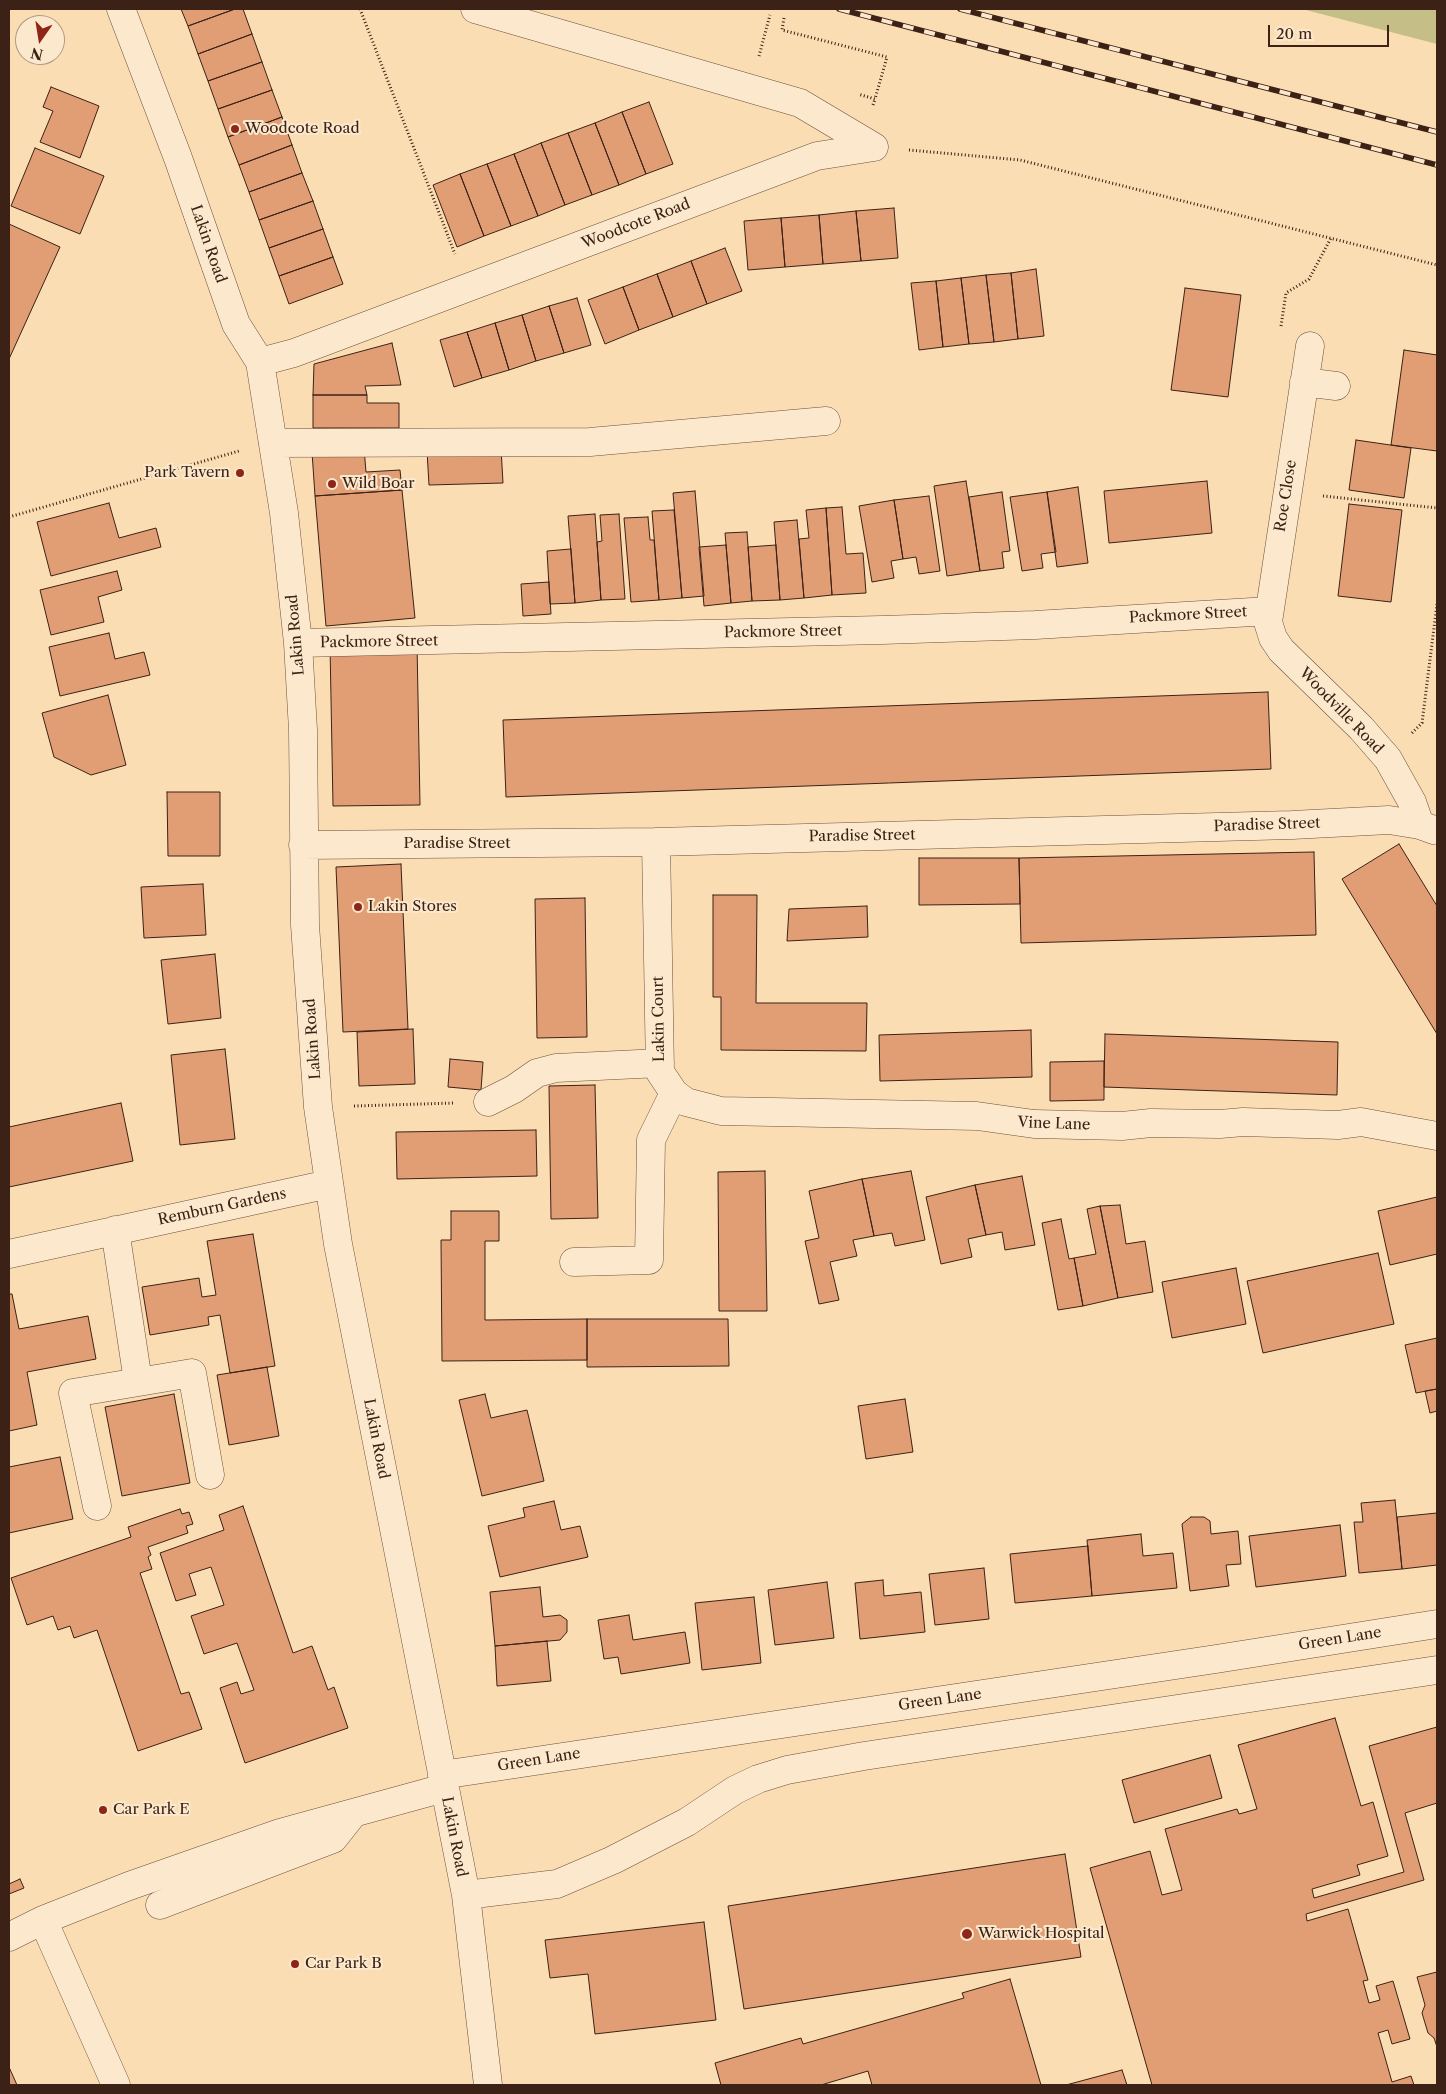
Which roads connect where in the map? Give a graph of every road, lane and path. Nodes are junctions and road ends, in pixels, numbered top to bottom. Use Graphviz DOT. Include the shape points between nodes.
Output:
graph roads {
  1 [pos="121,9"];
  2 [pos="360,9"];
  3 [pos="475,9"];
  4 [pos="784,18"];
  5 [pos="887,56"];
  6 [pos="874,146"];
  7 [pos="1331,238"];
  8 [pos="1437,265"];
  9 [pos="468,288"];
  10 [pos="1310,346"];
  11 [pos="260,362"];
  12 [pos="1304,382"];
  13 [pos="1336,386"];
  14 [pos="826,421"];
  15 [pos="273,443"];
  16 [pos="1287,493"];
  17 [pos="1437,508"];
  18 [pos="9,517"];
  19 [pos="1437,604"];
  20 [pos="1269,611"];
  21 [pos="298,643"];
  22 [pos="1388,759"];
  23 [pos="1429,828"];
  24 [pos="656,842"];
  25 [pos="303,845"];
  26 [pos="660,1063"];
  27 [pos="674,1093"];
  28 [pos="488,1102"];
  29 [pos="318,1107"];
  30 [pos="1437,1136"];
  31 [pos="329,1184"];
  32 [pos="115,1230"];
  33 [pos="9,1254"];
  34 [pos="574,1262"];
  35 [pos="138,1381"];
  36 [pos="210,1475"];
  37 [pos="97,1506"];
  38 [pos="1437,1624"];
  39 [pos="1437,1670"];
  40 [pos="443,1781"];
  41 [pos="352,1815"];
  42 [pos="466,1896"];
  43 [pos="160,1905"];
  44 [pos="43,1920"];
  45 [pos="9,1937"];
  46 [pos="116,2085"];
  47 [pos="488,2085"];
  1 -- 11 [label="street, Lakin Road" via="236,324"];
  2 -- 9 [label="path"];
  3 -- 6 [label="street" via="800,103"];
  4 -- 5 [label="path" via="782,30"];
  6 -- 7 [label="path" via="1020,160"];
  6 -- 9 [label="street, Woodcote Road" via="817,156"];
  7 -- 8 [label="path"];
  7 -- 10 [label="path" via="1309,279 1286,293 1278,342"];
  9 -- 11 [label="street, Woodcote Road" via="294,353"];
  10 -- 12 [label="street, Roe Close"];
  11 -- 15 [label="street, Lakin Road"];
  12 -- 13 [label="street"];
  12 -- 16 [label="street, Roe Close"];
  14 -- 15 [label="street" via="590,442"];
  15 -- 18 [label="path"];
  15 -- 21 [label="street, Lakin Road"];
  16 -- 17 [label="path"];
  16 -- 20 [label="street, Roe Close"];
  19 -- 22 [label="path" via="1422,723"];
  20 -- 21 [label="street, Packmore Street" via="901,630"];
  20 -- 22 [label="street, Woodville Road" via="1268,622 1281,650"];
  21 -- 25 [label="street, Lakin Road" via="303,730"];
  22 -- 23 [label="street, Woodville Road"];
  23 -- 24 [label="street, Paradise Street" via="1389,820"];
  24 -- 25 [label="street, Paradise Street"];
  24 -- 26 [label="street, Lakin Court"];
  25 -- 29 [label="street, Lakin Road" via="305,925"];
  26 -- 27 [label="street, Lakin Court" via="660,1072"];
  26 -- 28 [label="street" via="556,1068 537,1073"];
  27 -- 30 [label="street, Vine Lane" via="686,1102 721,1111 977,1116 1034,1124 1243,1122 1338,1125 1361,1122"];
  27 -- 34 [label="street" via="651,1140 649,1260"];
  28 -- 29 [label="path"];
  29 -- 31 [label="street, Lakin Road"];
  31 -- 32 [label="street, Remburn Gardens"];
  31 -- 40 [label="street, Lakin Road"];
  32 -- 33 [label="street, Remburn Gardens"];
  32 -- 35 [label="street"];
  35 -- 36 [label="street" via="192,1373"];
  35 -- 37 [label="street" via="73,1394"];
  38 -- 40 [label="street, Green Lane"];
  39 -- 42 [label="street" via="787,1770 758,1779 687,1822 557,1884"];
  40 -- 41 [label="street, Green Lane"];
  40 -- 42 [label="street, Lakin Road"];
  41 -- 43 [label="street" via="333,1839"];
  41 -- 44 [label="street, Green Lane" via="280,1833"];
  42 -- 47 [label="street, Lakin Road"];
  44 -- 45 [label="street, Green Lane"];
  44 -- 46 [label="street"];
}
